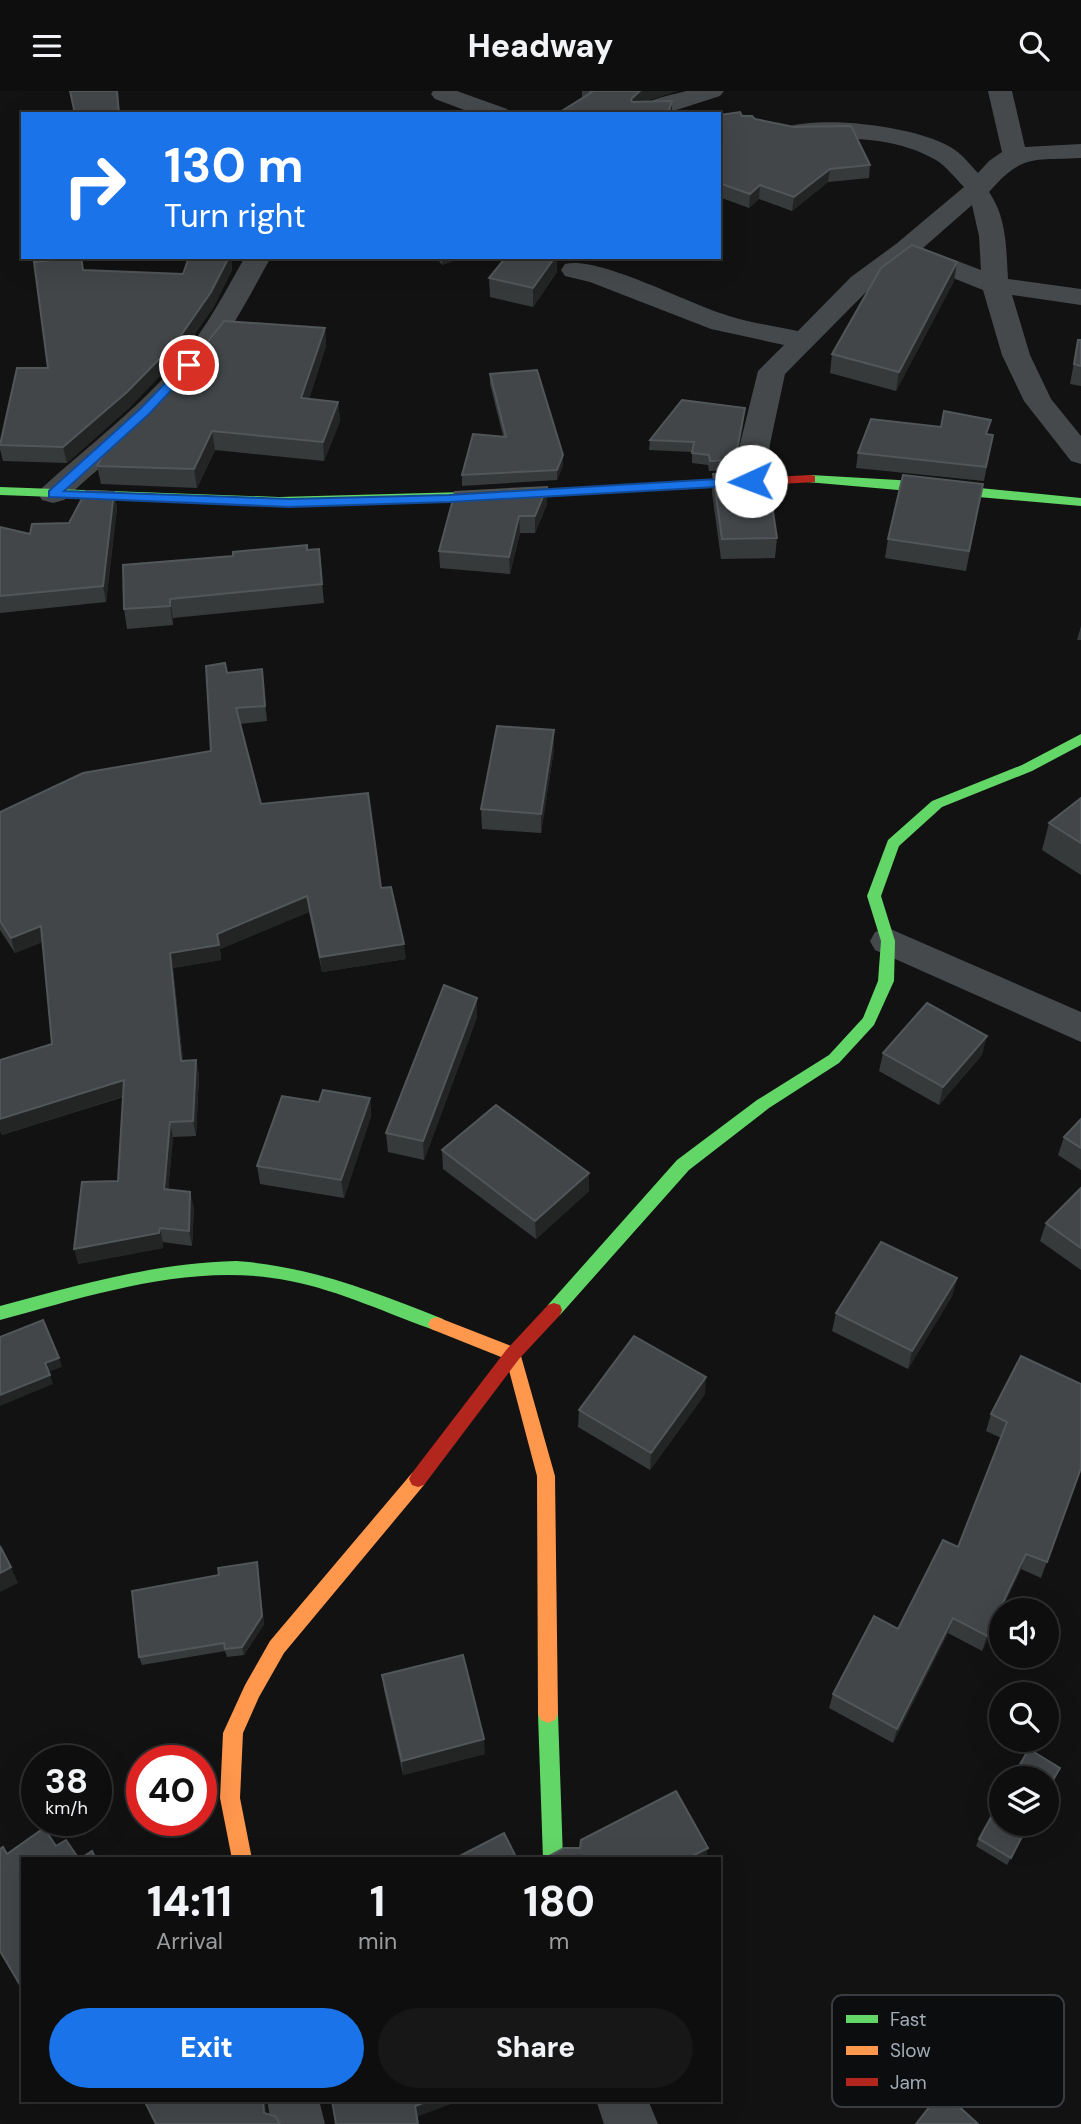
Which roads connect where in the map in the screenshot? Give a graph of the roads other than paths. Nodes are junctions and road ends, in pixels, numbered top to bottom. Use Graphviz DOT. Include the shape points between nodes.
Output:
graph roads {
  1 [pos="712,91"];
  2 [pos="1000,91"];
  3 [pos="439,97"];
  4 [pos="491,112"];
  5 [pos="649,112"];
  6 [pos="773,127"];
  7 [pos="1081,151"];
  8 [pos="1015,155"];
  9 [pos="977,190"];
  10 [pos="905,250"];
  11 [pos="257,259"];
  12 [pos="574,270"];
  13 [pos="995,285"];
  14 [pos="1081,297"];
  15 [pos="804,341"];
  16 [pos="1081,455"];
  17 [pos="751,481"];
  18 [pos="0,491"];
  19 [pos="53,494"];
  20 [pos="1081,502"];
  21 [pos="1081,740"];
  22 [pos="888,941"];
  23 [pos="1081,1028"];
  24 [pos="0,1313"];
  25 [pos="513,1353"];
  26 [pos="242,1857"];
  27 [pos="553,1857"];
  28 [pos="292,2102"];
  29 [pos="623,2102"];
  30 [pos="298,2124"];
  31 [pos="631,2124"];
  1 -- 5 [label="street"];
  2 -- 8 [label="street"];
  3 -- 4 [label="street"];
  6 -- 9 [label="street" via="793,131 854,129 899,137 946,155"];
  7 -- 8 [label="street"];
  8 -- 9 [label="street"];
  9 -- 10 [label="street"];
  9 -- 13 [label="street" via="992,236"];
  10 -- 13 [label="street"];
  10 -- 15 [label="street" via="860,283"];
  11 -- 19 [label="street" via="232,307 173,384"];
  12 -- 15 [label="street" via="722,323"];
  13 -- 14 [label="street"];
  13 -- 16 [label="street" via="1016,355 1038,401"];
  15 -- 17 [label="street" via="772,371"];
  17 -- 19 [label="street" via="289,503"];
  17 -- 20 [label="street" via="906,484"];
  18 -- 19 [label="street"];
  21 -- 22 [label="street" via="1027,768 937,804 893,844 874,896"];
  22 -- 23 [label="street"];
  22 -- 25 [label="street" via="886,981 869,1021 852,1040 834,1059 763,1104 683,1165"];
  24 -- 25 [label="street" via="72,1294 188,1273 257,1269 312,1280"];
  25 -- 26 [label="street" via="431,1463 276,1647 252,1691 233,1733 230,1798"];
  25 -- 27 [label="street" via="547,1476"];
  28 -- 30 [label="street"];
  29 -- 31 [label="street"];
}
